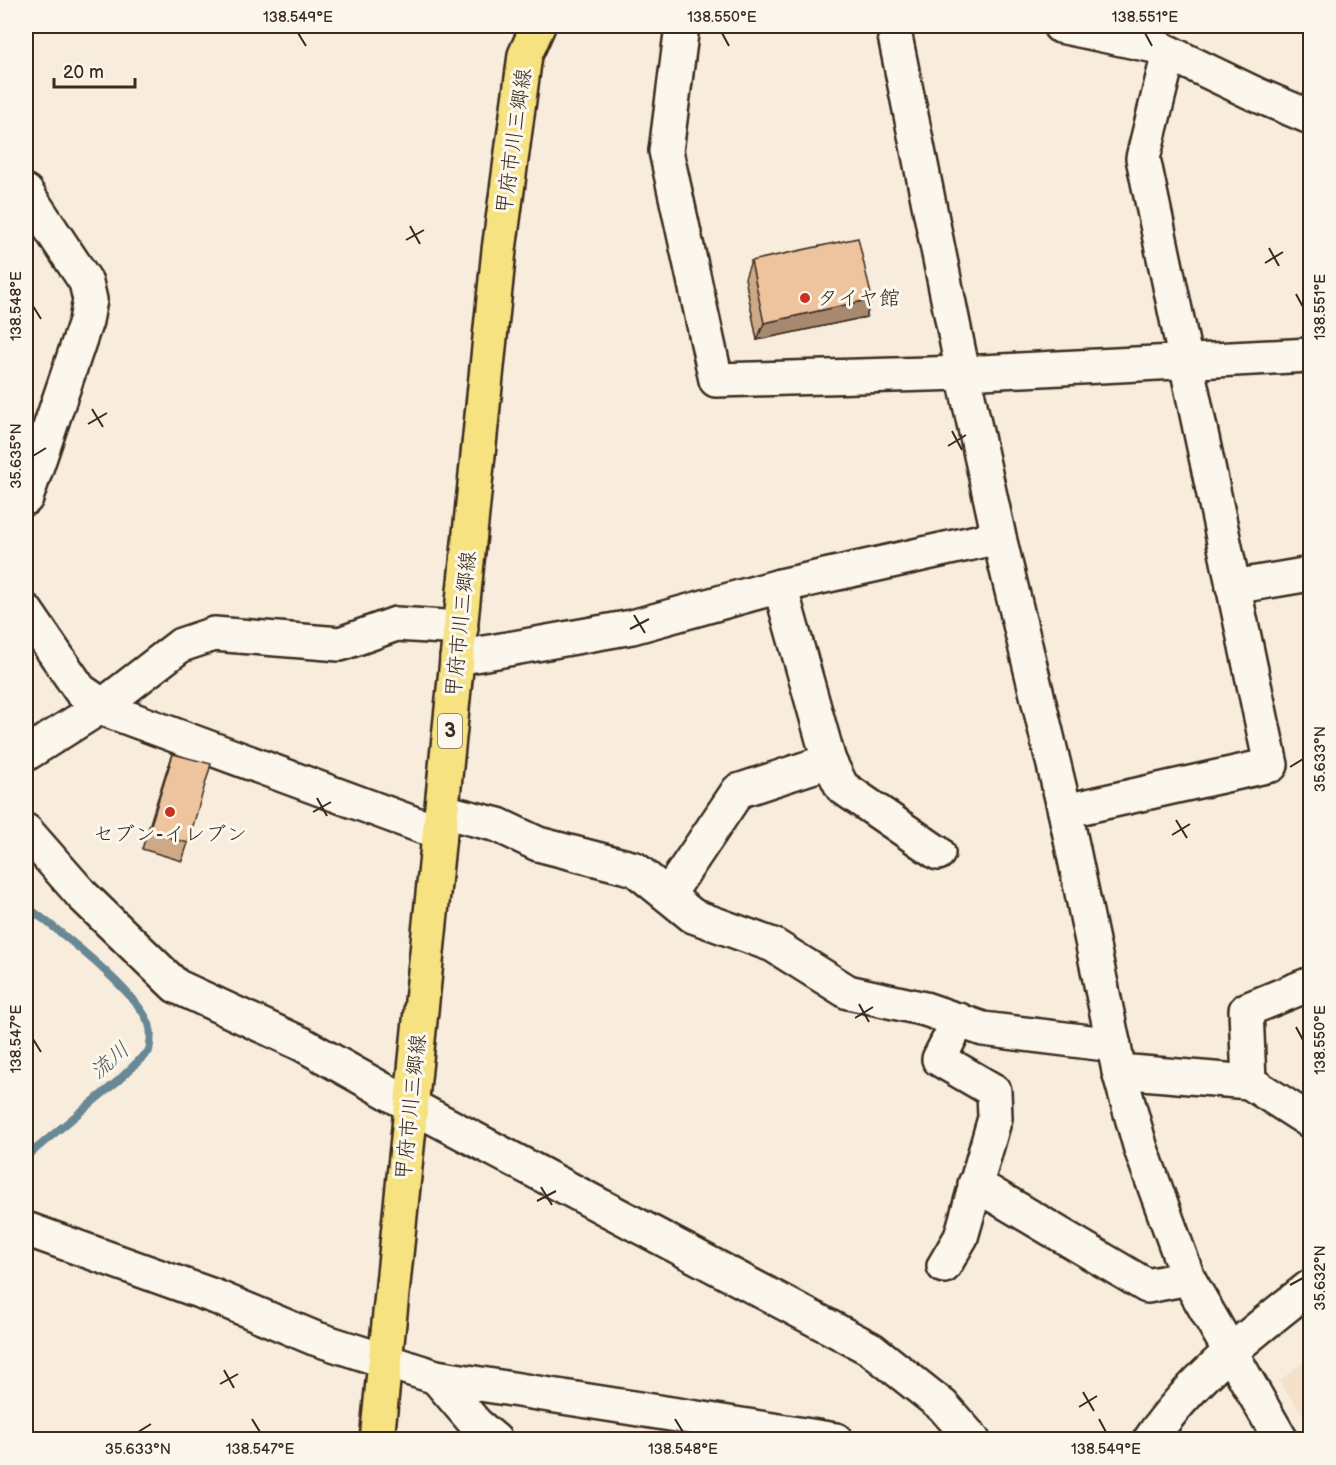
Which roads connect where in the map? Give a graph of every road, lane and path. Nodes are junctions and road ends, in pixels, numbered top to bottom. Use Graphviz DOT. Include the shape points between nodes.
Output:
graph roads {
  1 [pos="538,26"];
  2 [pos="682,26"];
  3 [pos="893,26"];
  4 [pos="1060,26"];
  5 [pos="1108,31"];
  6 [pos="1169,53"];
  7 [pos="1311,117"];
  8 [pos="26,192"];
  9 [pos="1311,355"];
  10 [pos="1186,362"];
  11 [pos="963,373"];
  12 [pos="26,498"];
  13 [pos="999,537"];
  14 [pos="1311,574"];
  15 [pos="780,586"];
  16 [pos="1233,587"];
  17 [pos="26,611"];
  18 [pos="459,643"];
  19 [pos="102,706"];
  20 [pos="26,754"];
  21 [pos="829,761"];
  22 [pos="1065,811"];
  23 [pos="441,822"];
  24 [pos="26,831"];
  25 [pos="938,853"];
  26 [pos="668,895"];
  27 [pos="1311,984"];
  28 [pos="959,1020"];
  29 [pos="1116,1058"];
  30 [pos="1249,1082"];
  31 [pos="412,1106"];
  32 [pos="1308,1116"];
  33 [pos="975,1184"];
  34 [pos="26,1229"];
  35 [pos="944,1266"];
  36 [pos="1188,1278"];
  37 [pos="1311,1287"];
  38 [pos="1229,1352"];
  39 [pos="385,1362"];
  40 [pos="436,1377"];
  41 [pos="377,1440"];
  42 [pos="495,1440"];
  43 [pos="836,1440"];
  44 [pos="973,1440"];
  45 [pos="1150,1440"];
  46 [pos="1281,1440"];
  1 -- 18 [label="main road, 甲府市川三郷線 / 3" via="525,55 499,250"];
  2 -- 11 [label="street" via="666,151 716,380"];
  3 -- 11 [label="street"];
  4 -- 5 [label="street"];
  5 -- 6 [label="street"];
  6 -- 7 [label="street"];
  6 -- 10 [label="street" via="1143,158"];
  8 -- 12 [label="street" via="86,282 90,300"];
  9 -- 10 [label="street"];
  10 -- 11 [label="street"];
  10 -- 16 [label="street"];
  11 -- 13 [label="street"];
  13 -- 15 [label="street"];
  13 -- 22 [label="street"];
  14 -- 16 [label="street"];
  15 -- 18 [label="street" via="632,627"];
  15 -- 21 [label="street"];
  16 -- 22 [label="street" via="1271,765"];
  17 -- 19 [label="street" via="80,690"];
  18 -- 19 [label="street" via="396,624 340,644 214,634 181,645"];
  18 -- 23 [label="main road, 甲府市川三郷線 / 3"];
  19 -- 20 [label="street"];
  19 -- 23 [label="street" via="175,737"];
  21 -- 25 [label="street" via="842,787"];
  21 -- 26 [label="street" via="738,791"];
  22 -- 29 [label="street"];
  23 -- 26 [label="street" via="498,825 538,844 635,869"];
  23 -- 31 [label="main road, 甲府市川三郷線 / 3"];
  24 -- 31 [label="street" via="83,896 176,986 302,1044"];
  26 -- 28 [label="street" via="693,916 772,945 848,992"];
  27 -- 30 [label="street" via="1246,1010"];
  28 -- 29 [label="street" via="983,1029"];
  28 -- 33 [label="street" via="939,1059 994,1091 995,1118"];
  29 -- 30 [label="street"];
  29 -- 36 [label="street" via="1141,1149"];
  30 -- 32 [label="street"];
  31 -- 39 [label="main road, 甲府市川三郷線 / 3"];
  31 -- 44 [label="street" via="871,1349 943,1406"];
  33 -- 35 [label="street" via="962,1237"];
  33 -- 36 [label="street" via="1147,1286"];
  34 -- 39 [label="street"];
  36 -- 38 [label="street"];
  37 -- 38 [label="street"];
  38 -- 45 [label="street" via="1168,1413"];
  38 -- 46 [label="street"];
  39 -- 40 [label="street"];
  39 -- 41 [label="main road, 甲府市川三郷線 / 3"];
  40 -- 42 [label="street"];
  40 -- 43 [label="street"];
}
